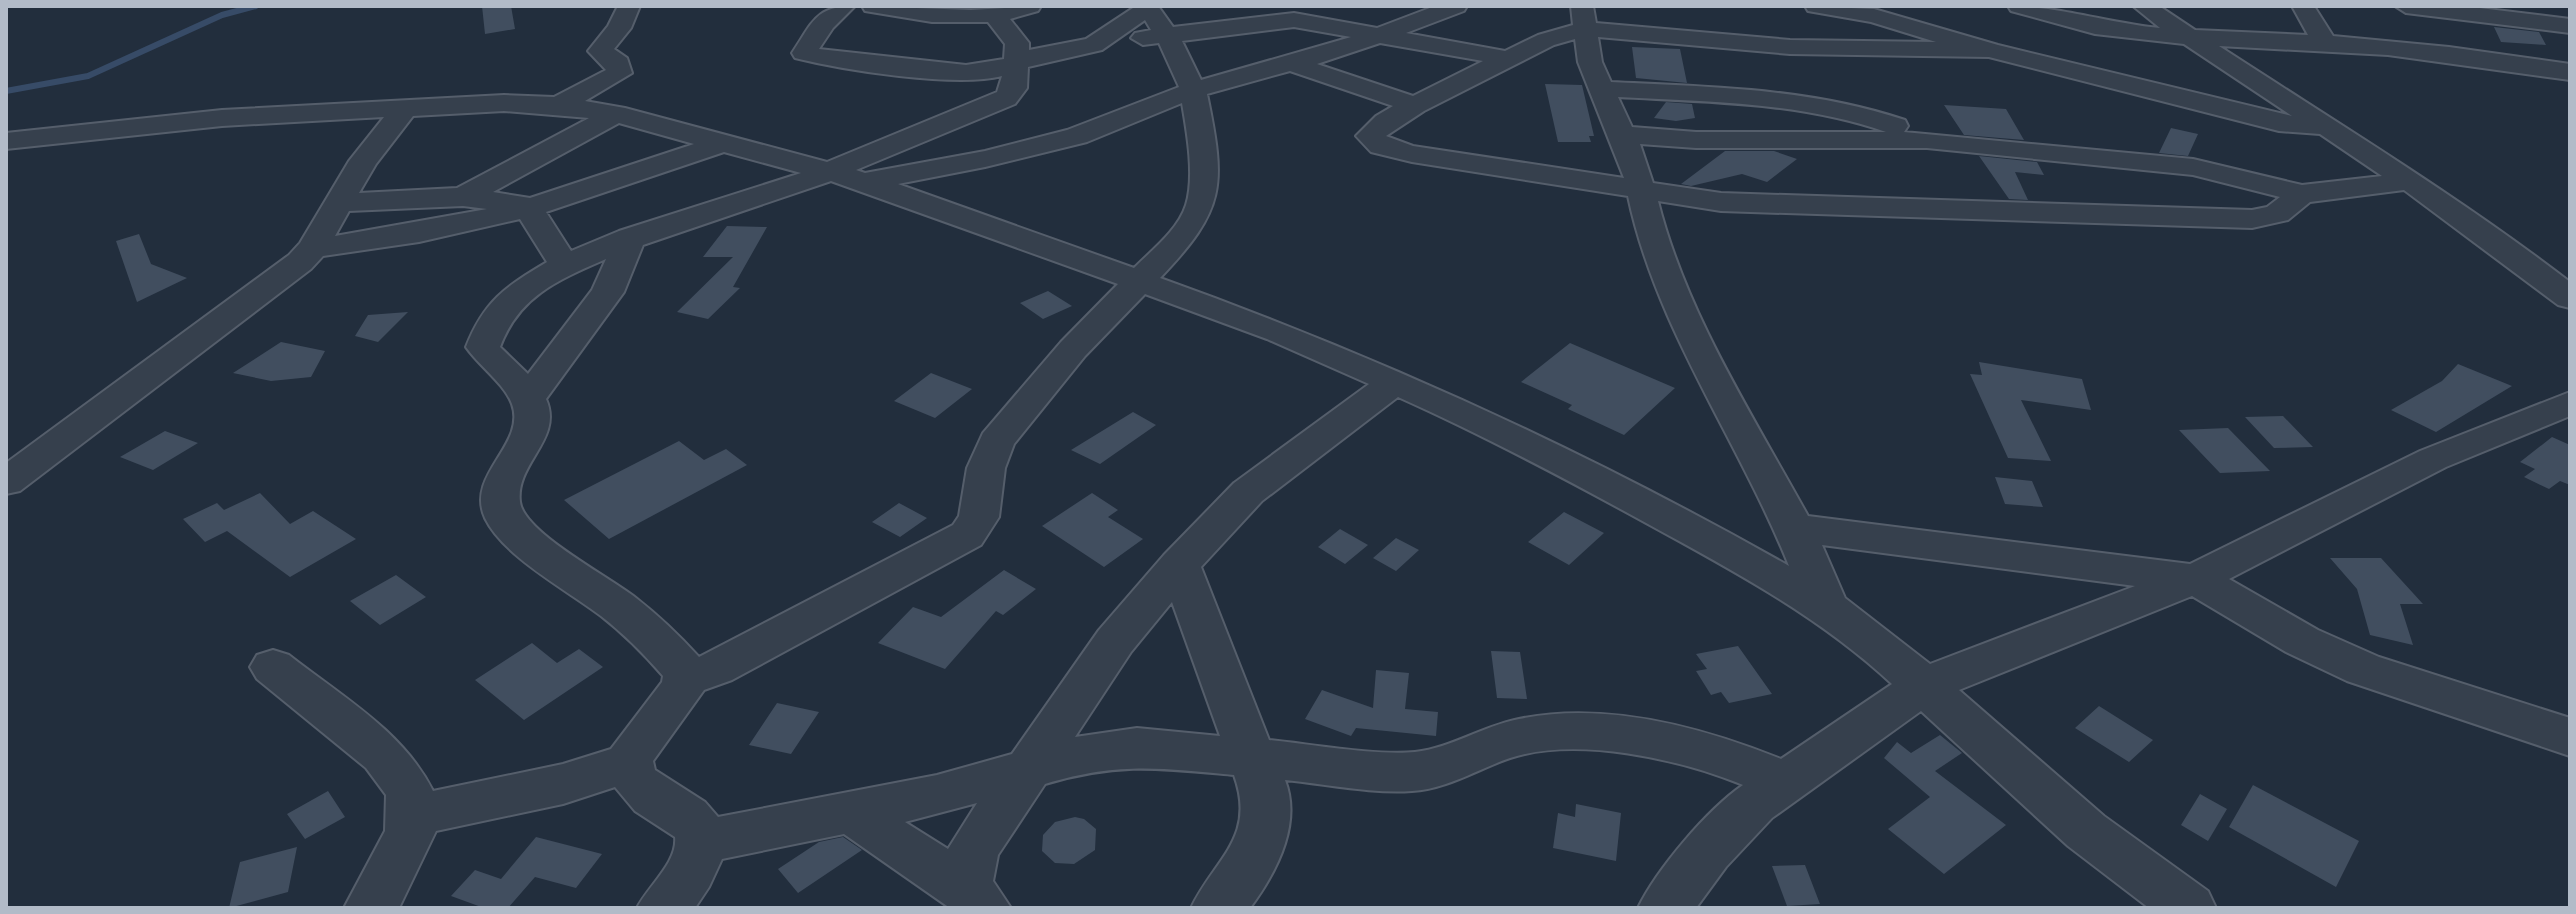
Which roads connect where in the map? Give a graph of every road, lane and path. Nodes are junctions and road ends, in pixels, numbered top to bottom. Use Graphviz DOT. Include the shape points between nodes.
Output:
graph roads {
  1 [pos="629,6"];
  2 [pos="844,6"];
  3 [pos="873,6"];
  4 [pos="1420,6"];
  5 [pos="1814,6"];
  6 [pos="2019,6"];
  7 [pos="2144,6"];
  8 [pos="2303,6"];
  9 [pos="2406,6"];
  10 [pos="1148,7"];
  11 [pos="1450,8"];
  12 [pos="1013,10"];
  13 [pos="1878,11"];
  14 [pos="1286,13"];
  15 [pos="1584,18"];
  16 [pos="2570,26"];
  17 [pos="1384,34"];
  18 [pos="1168,37"];
  19 [pos="2191,39"];
  20 [pos="1105,40"];
  21 [pos="2325,43"];
  22 [pos="1790,47"];
  23 [pos="1989,50"];
  24 [pos="1511,59"];
  25 [pos="1291,63"];
  26 [pos="1016,65"];
  27 [pos="2570,72"];
  28 [pos="1603,89"];
  29 [pos="1193,90"];
  30 [pos="558,105"];
  31 [pos="1415,105"];
  32 [pos="405,109"];
  33 [pos="616,114"];
  34 [pos="2328,127"];
  35 [pos="1624,135"];
  36 [pos="1927,140"];
  37 [pos="6,141"];
  38 [pos="724,142"];
  39 [pos="829,171"];
  40 [pos="864,181"];
  41 [pos="2409,181"];
  42 [pos="1640,190"];
  43 [pos="2302,194"];
  44 [pos="463,197"];
  45 [pos="337,203"];
  46 [pos="531,208"];
  47 [pos="630,238"];
  48 [pos="313,248"];
  49 [pos="564,265"];
  50 [pos="1142,281"];
  51 [pos="2570,298"];
  52 [pos="1394,383"];
  53 [pos="528,398"];
  54 [pos="2570,403"];
  55 [pos="6,482"];
  56 [pos="1794,528"];
  57 [pos="1179,565"];
  58 [pos="2195,579"];
  59 [pos="1827,607"];
  60 [pos="273,667"];
  61 [pos="687,678"];
  62 [pos="1924,685"];
  63 [pos="2570,737"];
  64 [pos="1252,759"];
  65 [pos="628,763"];
  66 [pos="1031,766"];
  67 [pos="1783,781"];
  68 [pos="852,813"];
  69 [pos="416,815"];
  70 [pos="703,841"];
  71 [pos="975,898"];
  72 [pos="371,908"];
  73 [pos="664,908"];
  74 [pos="1218,908"];
  75 [pos="1665,908"];
  76 [pos="2189,908"];
  1 -- 30 [label="street" via="600,51 618,63 619,73"];
  2 -- 26 [label="street" via="824,23 804,53 966,73"];
  3 -- 12 [label="street" via="918,14"];
  4 -- 11 [label="street"];
  5 -- 13 [label="street"];
  5 -- 22 [label="street" via="1808,32"];
  6 -- 19 [label="street" via="2082,26"];
  7 -- 19 [label="street"];
  8 -- 21 [label="street"];
  9 -- 16 [label="street"];
  10 -- 18 [label="street"];
  10 -- 20 [label="street"];
  11 -- 17 [label="street"];
  12 -- 26 [label="street"];
  13 -- 23 [label="street"];
  14 -- 17 [label="street"];
  14 -- 18 [label="street"];
  15 -- 22 [label="street"];
  15 -- 24 [label="street"];
  15 -- 28 [label="street" via="1590,62"];
  17 -- 24 [label="street"];
  17 -- 25 [label="street"];
  18 -- 20 [label="street"];
  18 -- 29 [label="street"];
  19 -- 21 [label="street"];
  19 -- 34 [label="street"];
  20 -- 26 [label="street"];
  21 -- 27 [label="street"];
  22 -- 23 [label="street"];
  23 -- 34 [label="street" via="2279,123"];
  24 -- 31 [label="street"];
  25 -- 29 [label="street"];
  25 -- 31 [label="street"];
  26 -- 39 [label="street" via="1014,88 1006,98"];
  28 -- 35 [label="street"];
  28 -- 36 [label="street" via="1811,105 1865,116"];
  29 -- 40 [label="street" via="1077,136"];
  29 -- 50 [label="street" via="1203,143 1201,204 1184,235"];
  30 -- 32 [label="street"];
  30 -- 33 [label="street"];
  31 -- 42 [label="street" via="1374,130 1373,142 1412,154"];
  32 -- 37 [label="street" via="160,123"];
  32 -- 45 [label="street"];
  33 -- 38 [label="street"];
  33 -- 44 [label="street"];
  34 -- 41 [label="street"];
  35 -- 36 [label="street"];
  35 -- 42 [label="street"];
  36 -- 43 [label="street" via="2193,167"];
  38 -- 39 [label="street"];
  38 -- 46 [label="street" via="618,183"];
  39 -- 40 [label="street"];
  39 -- 47 [label="street" via="762,198"];
  40 -- 50 [label="street"];
  41 -- 43 [label="street"];
  41 -- 51 [label="street"];
  42 -- 43 [label="street" via="1721,202 2252,219 2277,214"];
  42 -- 56 [label="street" via="1652,239 1705,361"];
  44 -- 45 [label="street"];
  44 -- 46 [label="street"];
  45 -- 48 [label="street"];
  46 -- 48 [label="street"];
  46 -- 49 [label="street"];
  47 -- 49 [label="street"];
  47 -- 53 [label="street" via="608,292"];
  48 -- 55 [label="street" via="284,276"];
  49 -- 53 [label="street" via="498,311 483,336 483,347 495,366"];
  50 -- 52 [label="street" via="1279,332"];
  50 -- 61 [label="street" via="1073,349 996,441 979,517 967,535 716,668"];
  52 -- 57 [label="street" via="1248,492"];
  52 -- 59 [label="street" via="1592,477"];
  53 -- 61 [label="street" via="530,430 500,493 503,517 519,535 657,639"];
  54 -- 58 [label="street" via="2433,459"];
  56 -- 58 [label="street"];
  56 -- 59 [label="street"];
  57 -- 64 [label="street"];
  57 -- 66 [label="street" via="1115,641"];
  58 -- 62 [label="street"];
  58 -- 63 [label="street" via="2302,641 2363,669"];
  59 -- 62 [label="street"];
  60 -- 69 [label="street" via="400,771"];
  61 -- 65 [label="street"];
  62 -- 67 [label="street"];
  62 -- 76 [label="street" via="2086,831"];
  64 -- 66 [label="street" via="1137,747"];
  64 -- 67 [label="street" via="1410,772 1453,764 1519,737 1582,734 1708,752"];
  64 -- 74 [label="street" via="1268,809 1265,833 1254,859"];
  65 -- 69 [label="street" via="563,784"];
  65 -- 70 [label="street" via="636,784 682,813 700,830"];
  66 -- 68 [label="street" via="937,795"];
  66 -- 71 [label="street" via="974,849"];
  67 -- 75 [label="street" via="1708,852"];
  68 -- 70 [label="street"];
  68 -- 71 [label="street"];
  69 -- 72 [label="street" via="403,852"];
  70 -- 73 [label="street" via="686,881"];
}
